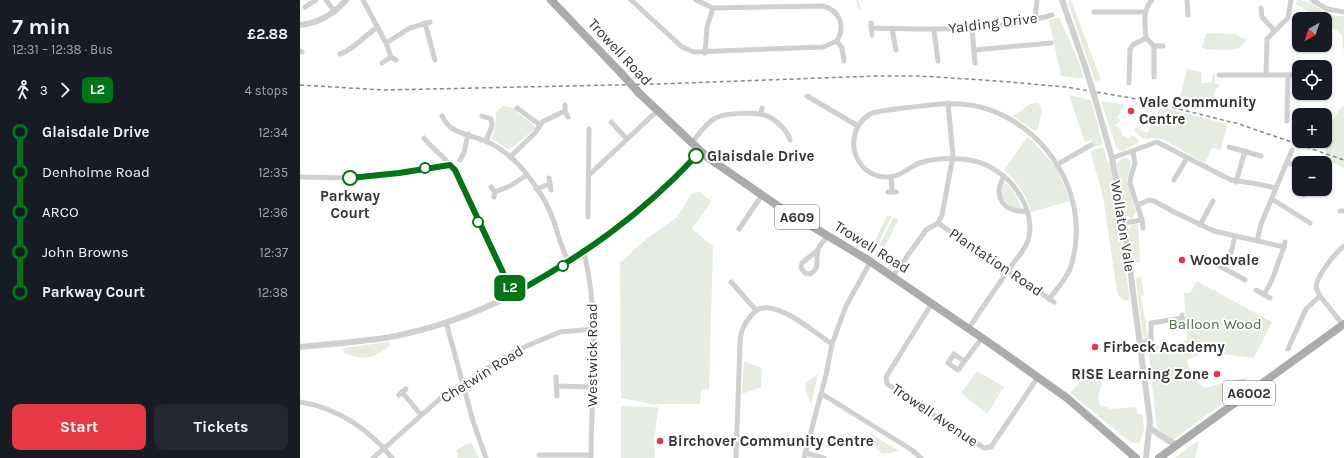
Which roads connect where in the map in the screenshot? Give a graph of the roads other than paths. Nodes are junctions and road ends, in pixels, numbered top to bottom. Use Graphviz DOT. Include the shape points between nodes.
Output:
graph roads {
  1 [pos="316,0"];
  2 [pos="326,0"];
  3 [pos="346,0"];
  4 [pos="363,0"];
  5 [pos="551,0"];
  6 [pos="631,0"];
  7 [pos="696,0"];
  8 [pos="1037,0"];
  9 [pos="1062,0"];
  10 [pos="1152,0"];
  11 [pos="1188,0"];
  12 [pos="1291,0"];
  13 [pos="1312,0"];
  14 [pos="305,7"];
  15 [pos="713,8"];
  16 [pos="1261,8"];
  17 [pos="335,12"];
  18 [pos="1094,12"];
  19 [pos="1145,12"];
  20 [pos="1344,12"];
  21 [pos="1052,15"];
  22 [pos="1188,15"];
  23 [pos="1035,20"];
  24 [pos="300,25"];
  25 [pos="378,27"];
  26 [pos="892,28"];
  27 [pos="972,28"];
  28 [pos="934,30"];
  29 [pos="1274,30"];
  30 [pos="872,35"];
  31 [pos="1146,38"];
  32 [pos="837,41"];
  33 [pos="386,43"];
  34 [pos="1051,43"];
  35 [pos="1154,46"];
  36 [pos="1163,46"];
  37 [pos="896,50"];
  38 [pos="974,50"];
  39 [pos="705,53"];
  40 [pos="340,54"];
  41 [pos="435,60"];
  42 [pos="938,60"];
  43 [pos="844,61"];
  44 [pos="382,63"];
  45 [pos="975,63"];
  46 [pos="1219,75"];
  47 [pos="1266,75"];
  48 [pos="1288,75"];
  49 [pos="1292,75"];
  50 [pos="1154,76"];
  51 [pos="1129,83"];
  52 [pos="806,96"];
  53 [pos="948,103"];
  54 [pos="517,108"];
  55 [pos="762,108"];
  56 [pos="657,111"];
  57 [pos="761,114"];
  58 [pos="442,116"];
  59 [pos="482,116"];
  60 [pos="568,117"];
  61 [pos="1287,121"];
  62 [pos="611,122"];
  63 [pos="540,126"];
  64 [pos="858,126"];
  65 [pos="589,129"];
  66 [pos="468,134"];
  67 [pos="424,138"];
  68 [pos="627,139"];
  69 [pos="790,140"];
  70 [pos="486,141"];
  71 [pos="691,143"];
  72 [pos="1091,145"];
  73 [pos="1229,147"];
  74 [pos="1292,150"];
  75 [pos="1133,151"];
  76 [pos="1245,151"];
  77 [pos="701,152"];
  78 [pos="1261,156"];
  79 [pos="510,157"];
  80 [pos="1112,158"];
  81 [pos="1187,158"];
  82 [pos="953,159"];
  83 [pos="460,160"];
  84 [pos="1287,162"];
  85 [pos="1058,164"];
  86 [pos="1292,164"];
  87 [pos="450,165"];
  88 [pos="1171,172"];
  89 [pos="527,175"];
  90 [pos="590,175"];
  91 [pos="1004,176"];
  92 [pos="300,177"];
  93 [pos="891,177"];
  94 [pos="1236,182"];
  95 [pos="491,187"];
  96 [pos="1276,188"];
  97 [pos="536,190"];
  98 [pos="551,190"];
  99 [pos="892,192"];
  100 [pos="762,195"];
  101 [pos="1272,200"];
  102 [pos="1213,201"];
  103 [pos="1138,205"];
  104 [pos="1027,212"];
  105 [pos="588,218"];
  106 [pos="1142,220"];
  107 [pos="938,223"];
  108 [pos="1124,223"];
  109 [pos="1310,223"];
  110 [pos="1200,224"];
  111 [pos="739,228"];
  112 [pos="1143,228"];
  113 [pos="828,236"];
  114 [pos="1235,236"];
  115 [pos="1257,241"];
  116 [pos="1286,242"];
  117 [pos="1284,247"];
  118 [pos="1343,249"];
  119 [pos="818,250"];
  120 [pos="584,253"];
  121 [pos="1211,261"];
  122 [pos="569,262"];
  123 [pos="871,262"];
  124 [pos="1223,268"];
  125 [pos="1008,270"];
  126 [pos="1244,273"];
  127 [pos="893,276"];
  128 [pos="731,282"];
  129 [pos="1256,290"];
  130 [pos="513,294"];
  131 [pos="1264,295"];
  132 [pos="1320,296"];
  133 [pos="1270,298"];
  134 [pos="932,303"];
  135 [pos="756,310"];
  136 [pos="446,322"];
  137 [pos="1343,324"];
  138 [pos="969,328"];
  139 [pos="1183,328"];
  140 [pos="594,329"];
  141 [pos="982,338"];
  142 [pos="1140,343"];
  143 [pos="832,344"];
  144 [pos="300,347"];
  145 [pos="1288,349"];
  146 [pos="964,361"];
  147 [pos="556,377"];
  148 [pos="1038,377"];
  149 [pos="462,385"];
  150 [pos="557,386"];
  151 [pos="592,387"];
  152 [pos="402,392"];
  153 [pos="822,394"];
  154 [pos="557,396"];
  155 [pos="300,402"];
  156 [pos="421,415"];
  157 [pos="1150,428"];
  158 [pos="1178,445"];
  159 [pos="384,448"];
  160 [pos="539,449"];
  161 [pos="539,456"];
  162 [pos="591,456"];
  163 [pos="804,456"];
  164 [pos="373,458"];
  165 [pos="392,458"];
  166 [pos="486,458"];
  167 [pos="736,458"];
  168 [pos="824,458"];
  169 [pos="921,458"];
  170 [pos="1136,458"];
  171 [pos="1146,458"];
  172 [pos="1158,458"];
  1 -- 14 [label="street"];
  2 -- 17 [label="street"];
  3 -- 17 [label="street"];
  4 -- 25 [label="street"];
  5 -- 56 [label="main road, Trowell Road / A609, bridge"];
  6 -- 39 [label="street" via="684,48"];
  7 -- 15 [label="street"];
  8 -- 23 [label="street"];
  9 -- 80 [label="street, Wollaton Vale, bridge" via="1086,69"];
  10 -- 19 [label="street"];
  11 -- 22 [label="street"];
  12 -- 29 [label="street" via="1288,18"];
  13 -- 20 [label="street" via="1327,9"];
  15 -- 32 [label="street" via="826,7 835,12 840,20 841,28"];
  15 -- 39 [label="street" via="706,32"];
  16 -- 29 [label="street" via="1262,17"];
  17 -- 24 [label="street" via="323,19"];
  18 -- 19 [label="street"];
  19 -- 31 [label="street"];
  21 -- 23 [label="street, Yalding Drive"];
  23 -- 27 [label="street, Yalding Drive"];
  25 -- 33 [label="street"];
  25 -- 40 [label="street" via="349,52"];
  26 -- 28 [label="street, Yalding Drive"];
  26 -- 30 [label="street, Yalding Drive" via="871,26"];
  26 -- 37 [label="street"];
  27 -- 28 [label="street, Yalding Drive"];
  27 -- 38 [label="street"];
  28 -- 42 [label="street, Yalding Drive"];
  29 -- 47 [label="street" via="1267,39"];
  31 -- 35 [label="street"];
  31 -- 51 [label="street" via="1130,49"];
  32 -- 39 [label="street" via="823,47"];
  32 -- 43 [label="street" via="842,48"];
  33 -- 41 [label="street" via="410,28 427,23"];
  33 -- 44 [label="street" via="394,58"];
  34 -- 38 [label="street"];
  35 -- 36 [label="street"];
  35 -- 50 [label="street"];
  38 -- 45 [label="street"];
  46 -- 47 [label="street"];
  47 -- 48 [label="street"];
  48 -- 49 [label="street"];
  48 -- 61 [label="street"];
  52 -- 64 [label="street" via="813,97"];
  53 -- 64 [label="street" via="876,112 863,119"];
  53 -- 82 [label="street"];
  53 -- 85 [label="street" via="984,108 1009,119 1034,136"];
  54 -- 63 [label="street" via="528,113"];
  55 -- 57 [label="street"];
  56 -- 68 [label="street"];
  56 -- 71 [label="main road, Trowell Road / A609"];
  57 -- 69 [label="street" via="771,118 782,131 788,133"];
  57 -- 71 [label="street" via="717,117"];
  58 -- 66 [label="street" via="453,130"];
  59 -- 70 [label="street" via="492,117 492,126"];
  60 -- 63 [label="street" via="565,108"];
  62 -- 68 [label="street"];
  63 -- 79 [label="street"];
  64 -- 93 [label="street" via="853,143 860,164 877,176"];
  65 -- 90 [label="street"];
  66 -- 70 [label="street"];
  66 -- 83 [label="street" via="467,154"];
  67 -- 87 [label="street"];
  68 -- 90 [label="street"];
  70 -- 79 [label="street"];
  71 -- 77 [label="main road, Trowell Road / A609"];
  72 -- 85 [label="street"];
  73 -- 76 [label="street"];
  74 -- 84 [label="street"];
  75 -- 80 [label="street"];
  75 -- 81 [label="street" via="1157,142"];
  75 -- 103 [label="street" via="1135,165 1130,179"];
  76 -- 78 [label="street"];
  76 -- 94 [label="street"];
  77 -- 100 [label="main road, Trowell Road / A609"];
  77 -- 120 [label="street" via="632,217"];
  79 -- 89 [label="street"];
  80 -- 108 [label="street, Wollaton Vale"];
  81 -- 88 [label="street" via="1176,178"];
  81 -- 94 [label="street"];
  82 -- 91 [label="street" via="981,163"];
  82 -- 93 [label="street" via="921,163"];
  82 -- 107 [label="street" via="944,210"];
  84 -- 86 [label="street"];
  84 -- 96 [label="street"];
  85 -- 125 [label="street, Plantation Road" via="1073,201 1077,232 1069,270 1052,301"];
  87 -- 92 [label="street" via="349,178"];
  87 -- 130 [label="street" via="455,170"];
  89 -- 95 [label="street" via="494,194"];
  89 -- 97 [label="street"];
  90 -- 105 [label="street"];
  91 -- 104 [label="street" via="1019,193"];
  91 -- 104 [label="street" via="998,190 1004,204 1014,211"];
  93 -- 99 [label="street"];
  94 -- 96 [label="street"];
  96 -- 101 [label="street"];
  97 -- 98 [label="street" via="549,181"];
  97 -- 122 [label="street" via="551,213 560,245"];
  100 -- 111 [label="street"];
  100 -- 113 [label="main road, Trowell Road / A609"];
  101 -- 109 [label="street"];
  101 -- 115 [label="street"];
  102 -- 110 [label="street" via="1208,205"];
  103 -- 106 [label="street"];
  103 -- 110 [label="street" via="1149,200 1154,201"];
  104 -- 125 [label="street" via="1030,230 1028,240"];
  106 -- 108 [label="street"];
  106 -- 112 [label="street"];
  107 -- 125 [label="street, Plantation Road"];
  107 -- 127 [label="street" via="926,229"];
  108 -- 142 [label="street, Wollaton Vale"];
  110 -- 114 [label="street"];
  113 -- 119 [label="street"];
  113 -- 123 [label="main road, Trowell Road / A609"];
  114 -- 115 [label="street"];
  114 -- 124 [label="street" via="1231,253"];
  115 -- 117 [label="street"];
  116 -- 117 [label="street"];
  117 -- 131 [label="street"];
  118 -- 132 [label="street" via="1318,280 1316,287"];
  119 -- 119 [label="street" via="815,272 805,273 801,268 802,263"];
  120 -- 122 [label="street"];
  120 -- 140 [label="street, Westwick Road"];
  121 -- 124 [label="street"];
  122 -- 130 [label="street"];
  123 -- 127 [label="main road, Trowell Road / A609"];
  123 -- 143 [label="street" via="846,306"];
  124 -- 126 [label="street" via="1243,279"];
  125 -- 138 [label="street"];
  127 -- 134 [label="main road, Trowell Road / A609"];
  128 -- 135 [label="street"];
  129 -- 131 [label="street"];
  130 -- 136 [label="street"];
  131 -- 133 [label="street"];
  132 -- 137 [label="street"];
  132 -- 145 [label="street" via="1306,309 1294,342"];
  134 -- 138 [label="main road, Trowell Road / A609"];
  134 -- 148 [label="street, Trowell Avenue" via="886,377 887,384 988,449 992,447"];
  135 -- 143 [label="street" via="779,310"];
  135 -- 167 [label="street" via="741,330"];
  136 -- 144 [label="street" via="391,337"];
  136 -- 149 [label="street"];
  137 -- 158 [label="main road, A6002"];
  138 -- 141 [label="main road, Trowell Road / A609"];
  139 -- 142 [label="street" via="1182,317 1151,323 1151,340"];
  140 -- 149 [label="street, Chetwin Road" via="560,332 534,342"];
  140 -- 151 [label="street, Westwick Road"];
  141 -- 146 [label="street"];
  141 -- 148 [label="main road, Trowell Road / A609"];
  142 -- 157 [label="street, Wollaton Vale"];
  143 -- 153 [label="street"];
  147 -- 150 [label="street"];
  148 -- 170 [label="main road, Trowell Road / A609" via="1085,413"];
  149 -- 156 [label="street, Chetwin Road" via="443,396"];
  149 -- 166 [label="street"];
  150 -- 151 [label="street"];
  150 -- 154 [label="street"];
  151 -- 162 [label="street, Westwick Road"];
  152 -- 156 [label="street"];
  153 -- 163 [label="street"];
  153 -- 169 [label="street"];
  155 -- 159 [label="street" via="321,407 352,422"];
  156 -- 159 [label="street, Chetwin Road"];
  157 -- 158 [label="street"];
  157 -- 171 [label="street, Wollaton Vale"];
  158 -- 172 [label="main road, A6002"];
  159 -- 164 [label="street, Chetwin Road"];
  159 -- 165 [label="street"];
  160 -- 161 [label="street"];
  161 -- 162 [label="street"];
  163 -- 168 [label="street"];
}
